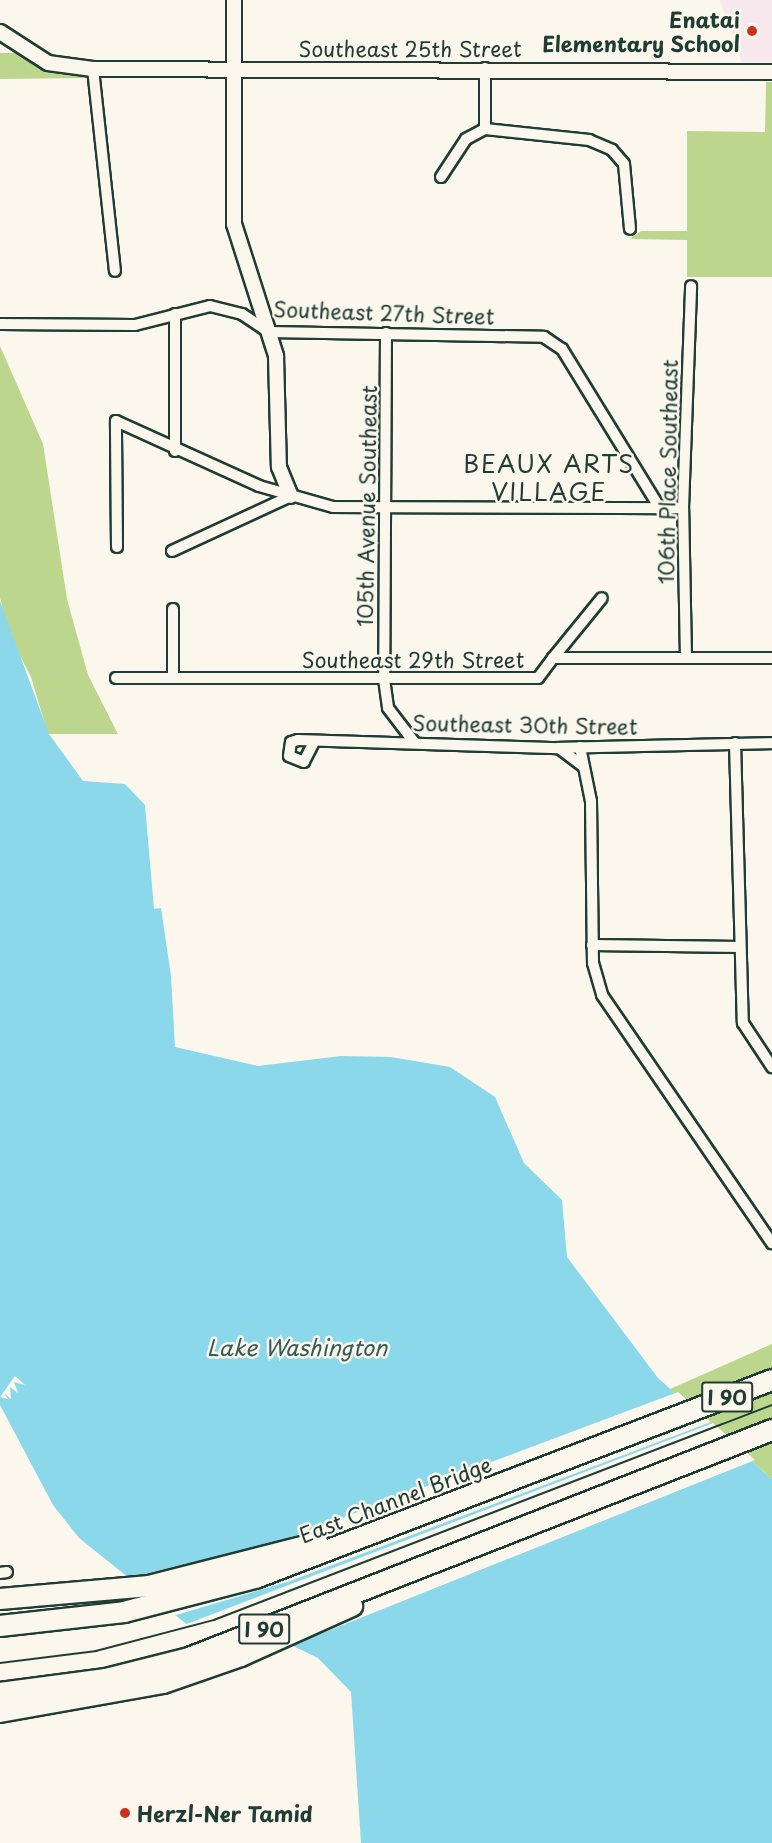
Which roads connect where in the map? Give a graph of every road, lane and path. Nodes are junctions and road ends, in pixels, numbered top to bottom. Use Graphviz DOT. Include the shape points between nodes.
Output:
graph roads {
  1 [pos="234,0"];
  2 [pos="0,33"];
  3 [pos="485,68"];
  4 [pos="93,69"];
  5 [pos="234,69"];
  6 [pos="772,72"];
  7 [pos="485,129"];
  8 [pos="441,177"];
  9 [pos="630,229"];
  10 [pos="115,271"];
  11 [pos="691,286"];
  12 [pos="175,314"];
  13 [pos="0,324"];
  14 [pos="269,332"];
  15 [pos="386,333"];
  16 [pos="175,451"];
  17 [pos="291,496"];
  18 [pos="660,508"];
  19 [pos="683,508"];
  20 [pos="384,510"];
  21 [pos="117,547"];
  22 [pos="172,551"];
  23 [pos="602,598"];
  24 [pos="173,609"];
  25 [pos="553,658"];
  26 [pos="686,658"];
  27 [pos="772,658"];
  28 [pos="116,678"];
  29 [pos="173,678"];
  30 [pos="384,679"];
  31 [pos="314,742"];
  32 [pos="414,742"];
  33 [pos="735,743"];
  34 [pos="772,743"];
  35 [pos="580,747"];
  36 [pos="559,748"];
  37 [pos="584,767"];
  38 [pos="592,945"];
  39 [pos="740,947"];
  40 [pos="772,1067"];
  41 [pos="772,1243"];
  42 [pos="772,1380"];
  43 [pos="772,1430"];
  44 [pos="410,1517"];
  45 [pos="0,1599"];
  46 [pos="0,1626"];
  47 [pos="0,1693"];
  48 [pos="31,1700"];
  49 [pos="0,1712"];
  1 -- 5 [label="street"];
  2 -- 4 [label="street, Southeast 25th Street" via="48,63"];
  3 -- 5 [label="street, Southeast 25th Street"];
  3 -- 6 [label="street, Southeast 25th Street"];
  3 -- 7 [label="street"];
  4 -- 5 [label="street, Southeast 25th Street"];
  4 -- 10 [label="street"];
  5 -- 14 [label="street" via="234,224"];
  7 -- 8 [label="street" via="466,139"];
  7 -- 9 [label="street" via="589,140 612,150 627,172"];
  11 -- 19 [label="street, 106th Place Southeast"];
  12 -- 13 [label="street, Southeast 27th Street" via="135,325"];
  12 -- 14 [label="street, Southeast 27th Street" via="210,306 242,315"];
  12 -- 16 [label="street"];
  14 -- 15 [label="street, Southeast 27th Street"];
  14 -- 17 [label="street" via="276,356 279,467"];
  15 -- 18 [label="street, Southeast 27th Street" via="544,337 558,343"];
  15 -- 20 [label="street, 105th Avenue Southeast"];
  16 -- 17 [label="street"];
  16 -- 21 [label="street" via="116,421"];
  17 -- 20 [label="street" via="333,507"];
  17 -- 22 [label="street"];
  18 -- 19 [label="street"];
  18 -- 20 [label="street"];
  19 -- 26 [label="street, 106th Place Southeast"];
  20 -- 30 [label="street, 105th Avenue Southeast"];
  23 -- 25 [label="street"];
  24 -- 29 [label="street"];
  25 -- 26 [label="street, Southeast 29th Street"];
  25 -- 30 [label="street, Southeast 29th Street" via="538,678"];
  26 -- 27 [label="street, Southeast 29th Street"];
  28 -- 29 [label="street, Southeast 29th Street"];
  29 -- 30 [label="street, Southeast 29th Street"];
  30 -- 32 [label="street, 105th Avenue Southeast" via="388,708"];
  31 -- 32 [label="street, Southeast 30th Street"];
  32 -- 36 [label="street, Southeast 30th Street"];
  33 -- 34 [label="street, Southeast 30th Street"];
  33 -- 35 [label="street, Southeast 30th Street"];
  33 -- 39 [label="street"];
  35 -- 36 [label="street, Southeast 30th Street"];
  35 -- 37 [label="street"];
  36 -- 37 [label="street"];
  37 -- 38 [label="street" via="592,830"];
  38 -- 39 [label="street"];
  38 -- 41 [label="street" via="596,975 611,1011"];
  39 -- 40 [label="street" via="745,1031"];
  42 -- 44 [label="highway, East Channel Bridge / I 90"];
  43 -- 48 [label="highway, I 90" via="189,1658"];
  44 -- 45 [label="highway" via="174,1582"];
  44 -- 46 [label="highway, East Channel Bridge / I 90" via="287,1567 195,1596"];
  47 -- 48 [label="highway, I 90"];
  48 -- 49 [label="highway"];
}
